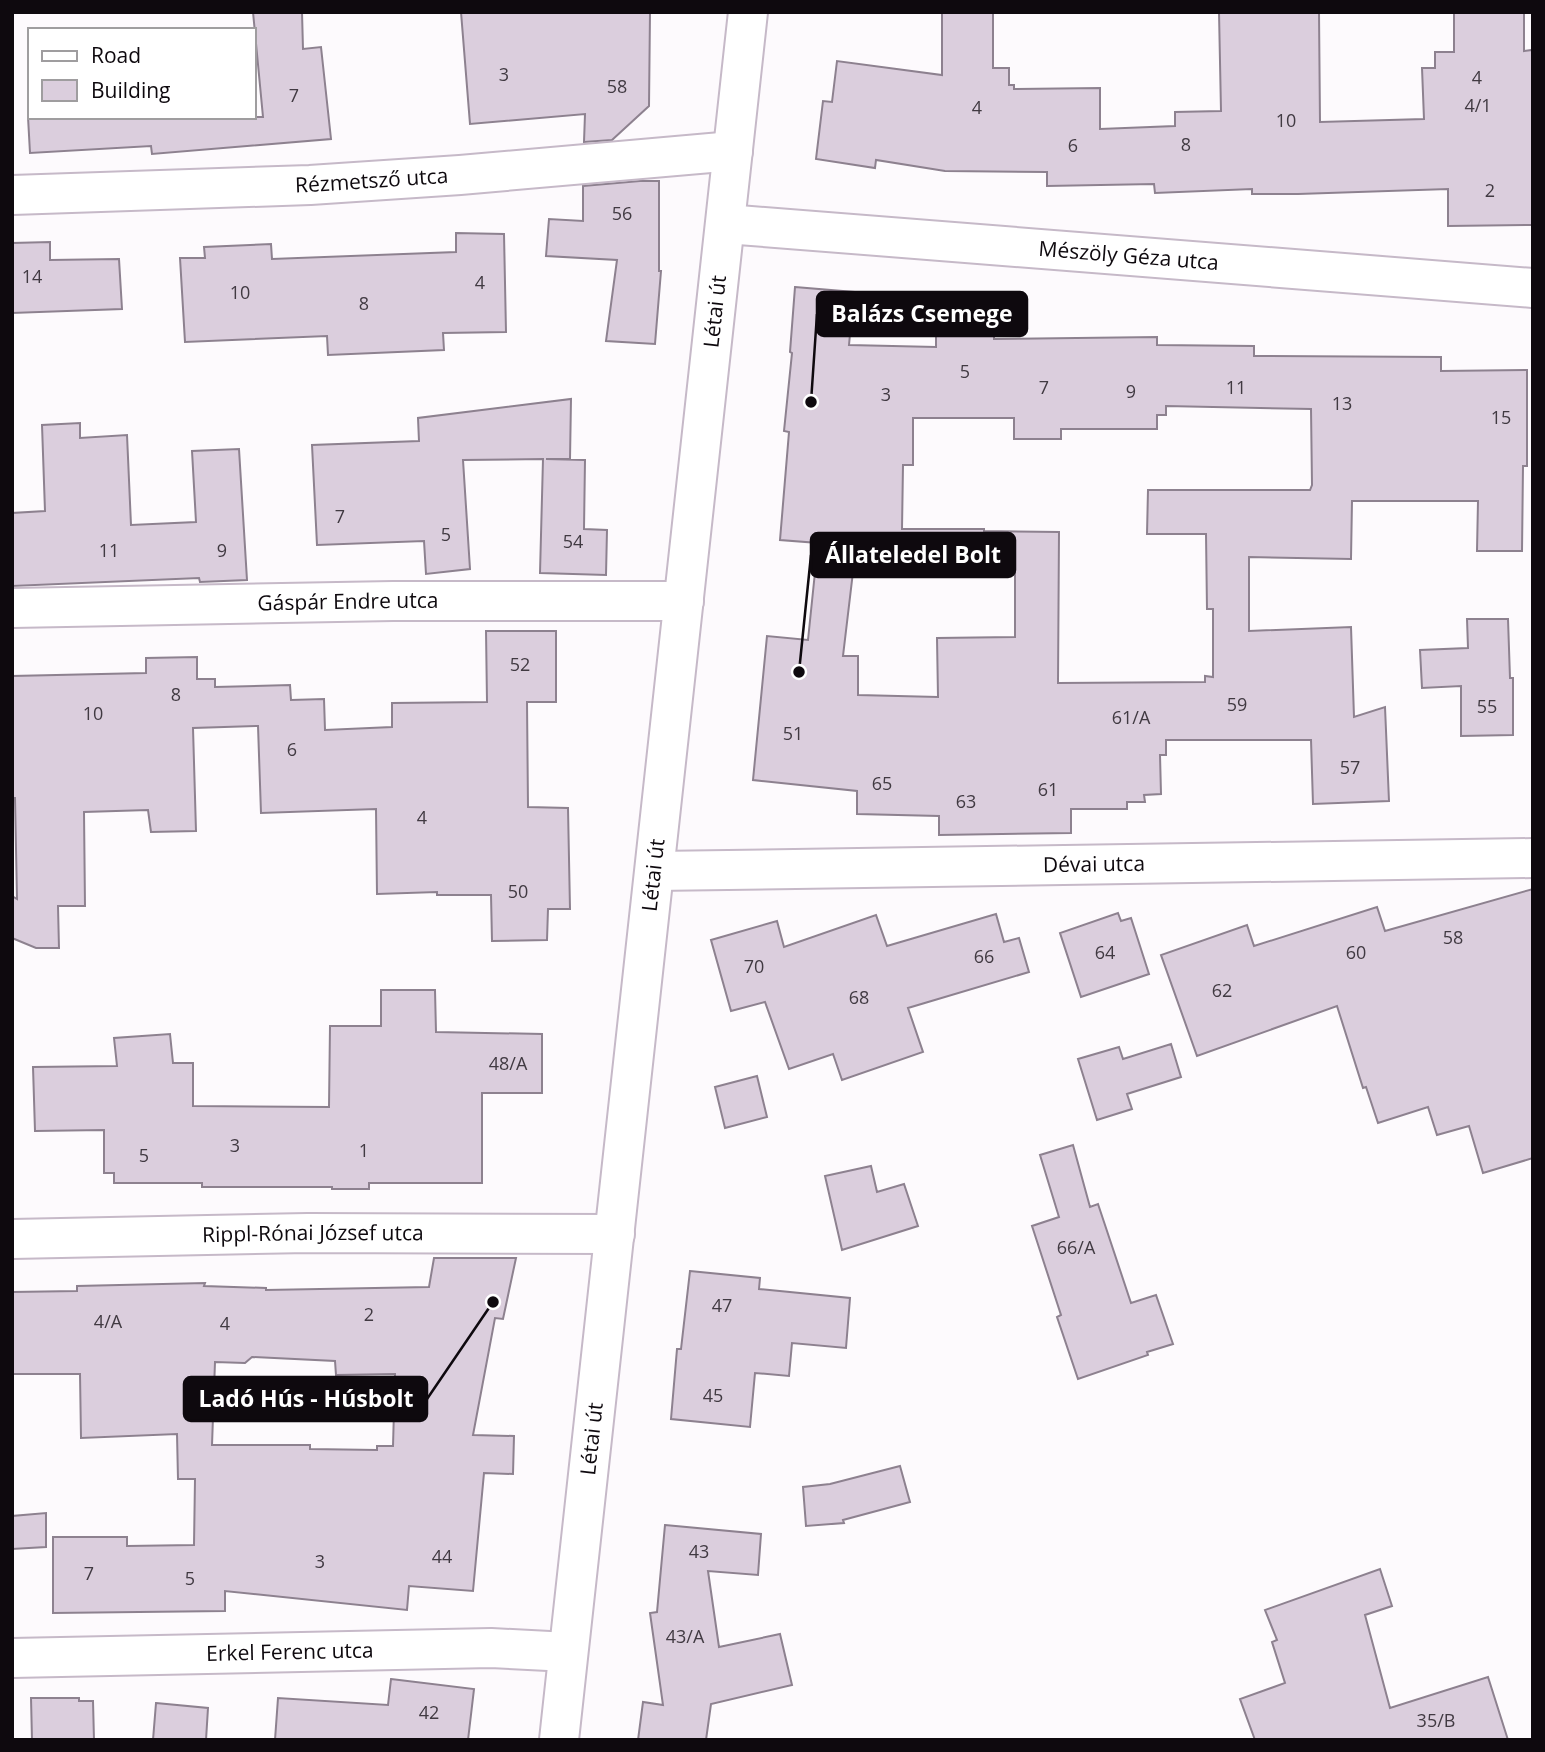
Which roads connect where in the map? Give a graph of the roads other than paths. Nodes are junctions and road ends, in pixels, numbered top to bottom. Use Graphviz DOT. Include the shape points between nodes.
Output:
graph roads {
  1 [pos="748,12"];
  2 [pos="733,151"];
  3 [pos="12,195"];
  4 [pos="726,224"];
  5 [pos="1533,288"];
  6 [pos="684,601"];
  7 [pos="12,608"];
  8 [pos="1533,858"];
  9 [pos="655,871"];
  10 [pos="615,1234"];
  11 [pos="12,1239"];
  12 [pos="568,1652"];
  13 [pos="12,1658"];
  14 [pos="559,1740"];
  1 -- 2 [label="street, Létai út"];
  2 -- 3 [label="street, Rézmetsző utca" via="310,185"];
  2 -- 4 [label="street, Létai út"];
  4 -- 5 [label="street, Mészöly Géza utca"];
  4 -- 6 [label="street, Létai út"];
  6 -- 7 [label="street, Gáspár Endre utca"];
  6 -- 9 [label="street, Létai út"];
  8 -- 9 [label="street, Dévai utca"];
  9 -- 10 [label="street, Létai út"];
  10 -- 11 [label="street, Rippl-Rónai József utca" via="309,1233"];
  10 -- 12 [label="street, Létai út"];
  12 -- 13 [label="street, Erkel Ferenc utca" via="492,1648"];
  12 -- 14 [label="street, Létai út"];
}
